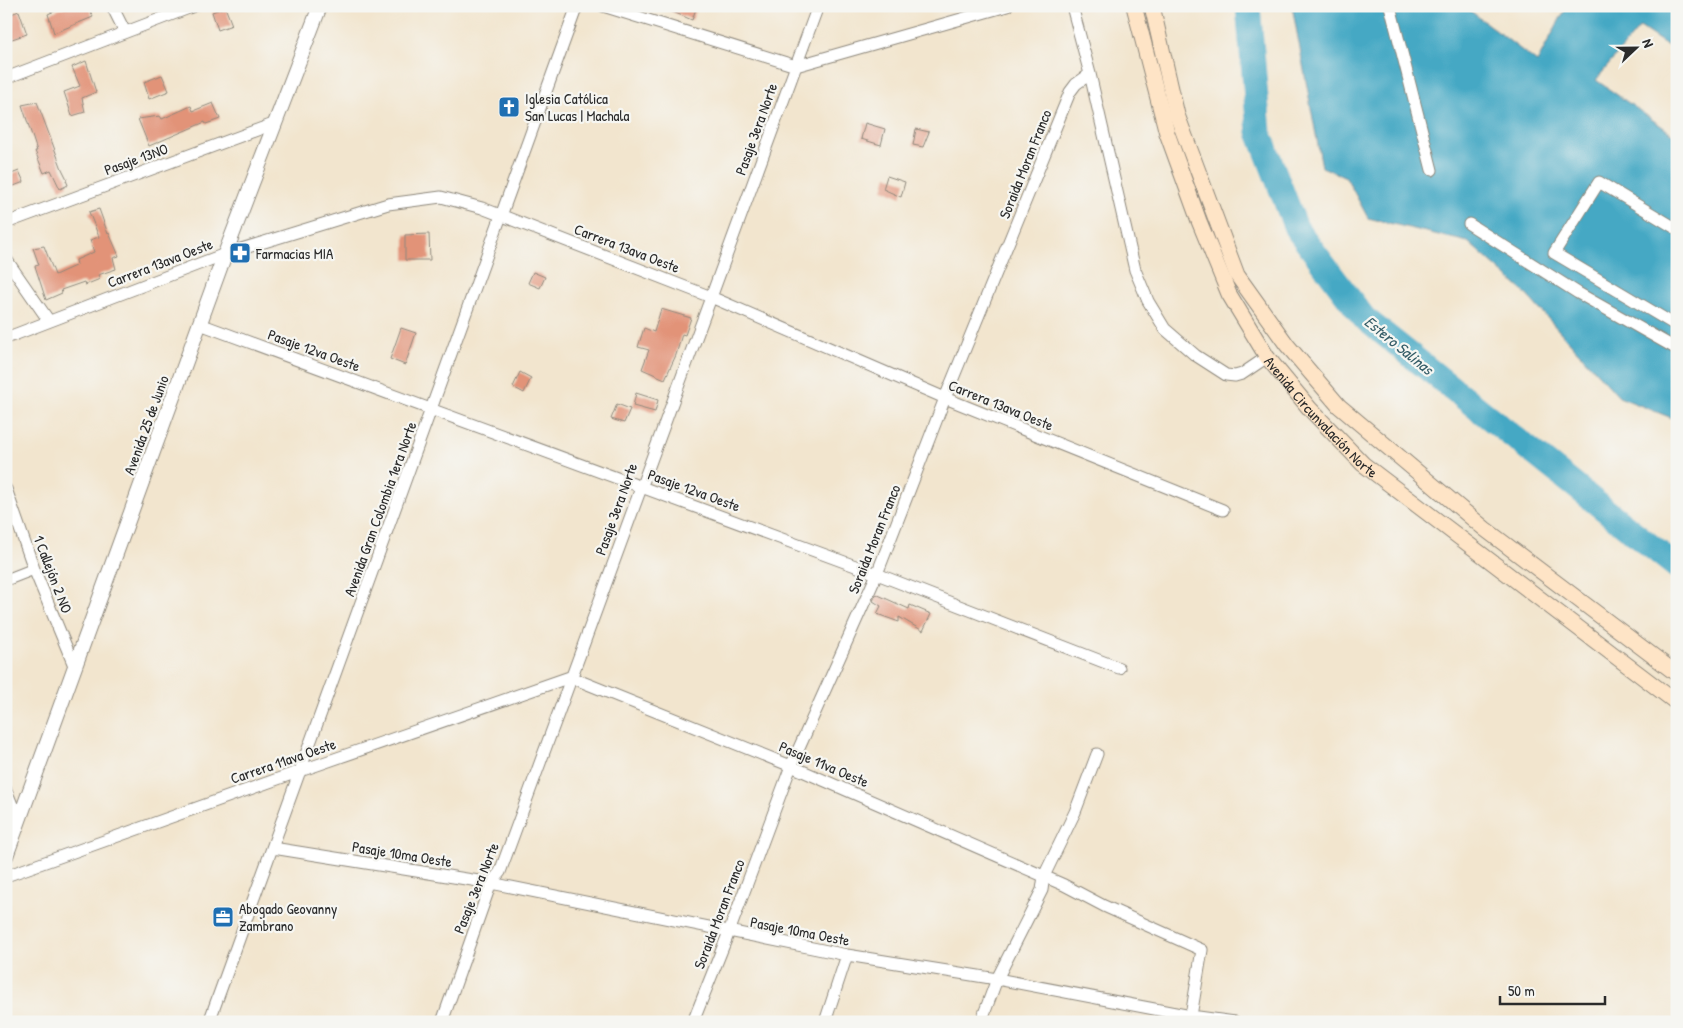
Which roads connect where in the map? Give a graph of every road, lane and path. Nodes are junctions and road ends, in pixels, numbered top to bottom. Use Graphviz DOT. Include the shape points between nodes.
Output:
graph roads {
  1 [pos="112,6"];
  2 [pos="194,6"];
  3 [pos="320,6"];
  4 [pos="577,6"];
  5 [pos="603,6"];
  6 [pos="818,6"];
  7 [pos="1007,6"];
  8 [pos="1072,6"];
  9 [pos="1134,6"];
  10 [pos="1152,6"];
  11 [pos="1390,6"];
  12 [pos="125,32"];
  13 [pos="1163,56"];
  14 [pos="1147,59"];
  15 [pos="796,66"];
  16 [pos="1090,74"];
  17 [pos="6,78"];
  18 [pos="276,123"];
  19 [pos="1432,170"];
  20 [pos="502,216"];
  21 [pos="6,223"];
  22 [pos="1469,224"];
  23 [pos="1677,229"];
  24 [pos="226,254"];
  25 [pos="6,259"];
  26 [pos="710,297"];
  27 [pos="49,321"];
  28 [pos="200,324"];
  29 [pos="1677,326"];
  30 [pos="6,338"];
  31 [pos="1677,349"];
  32 [pos="1267,357"];
  33 [pos="945,398"];
  34 [pos="1339,406"];
  35 [pos="432,409"];
  36 [pos="1324,424"];
  37 [pos="641,486"];
  38 [pos="6,489"];
  39 [pos="1222,510"];
  40 [pos="34,569"];
  41 [pos="878,574"];
  42 [pos="6,580"];
  43 [pos="75,668"];
  44 [pos="1119,668"];
  45 [pos="1677,674"];
  46 [pos="570,677"];
  47 [pos="1677,703"];
  48 [pos="1097,754"];
  49 [pos="791,766"];
  50 [pos="300,771"];
  51 [pos="6,790"];
  52 [pos="19,822"];
  53 [pos="273,848"];
  54 [pos="6,856"];
  55 [pos="6,876"];
  56 [pos="1044,876"];
  57 [pos="491,883"];
  58 [pos="730,932"];
  59 [pos="847,955"];
  60 [pos="998,979"];
  61 [pos="1190,1019"];
  62 [pos="208,1022"];
  63 [pos="442,1022"];
  64 [pos="692,1022"];
  65 [pos="825,1022"];
  66 [pos="981,1022"];
  67 [pos="1235,1022"];
  1 -- 12 [label="street"];
  2 -- 12 [label="street"];
  3 -- 18 [label="street, Avenida 25 de Junio"];
  4 -- 20 [label="street, Avenida Gran Colombia 1era Norte"];
  5 -- 15 [label="street"];
  6 -- 15 [label="street, Pasaje 3era Norte"];
  7 -- 15 [label="street"];
  8 -- 16 [label="street"];
  9 -- 14 [label="main road, Avenida Circunvalación Norte"];
  10 -- 13 [label="main road, Avenida Circunvalación Norte"];
  11 -- 19 [label="street"];
  12 -- 17 [label="street"];
  13 -- 14 [label="main road"];
  13 -- 34 [label="main road, Avenida Circunvalación Norte" via="1176,114 1237,275 1286,345"];
  14 -- 32 [label="main road, Avenida Circunvalación Norte" via="1167,133 1199,221 1229,294"];
  15 -- 26 [label="street, Pasaje 3era Norte"];
  16 -- 32 [label="street" via="1135,270 1148,301 1165,328 1195,356 1226,375 1242,374"];
  16 -- 33 [label="street, Soraida Moran Franco" via="1070,92"];
  18 -- 21 [label="street, Pasaje 13NO"];
  18 -- 24 [label="street, Avenida 25 de Junio"];
  20 -- 24 [label="street, Carrera 13ava Oeste" via="441,197 388,204"];
  20 -- 26 [label="street, Carrera 13ava Oeste"];
  20 -- 35 [label="street, Avenida Gran Colombia 1era Norte"];
  22 -- 31 [label="street" via="1578,293"];
  23 -- 29 [label="street" via="1599,182 1554,253"];
  24 -- 27 [label="street, Carrera 13ava Oeste"];
  24 -- 28 [label="street, Avenida 25 de Junio"];
  25 -- 27 [label="street"];
  26 -- 33 [label="street, Carrera 13ava Oeste"];
  26 -- 37 [label="street, Pasaje 3era Norte"];
  27 -- 30 [label="street, Carrera 13ava Oeste"];
  28 -- 35 [label="street, Pasaje 12va Oeste"];
  28 -- 43 [label="street, Avenida 25 de Junio"];
  32 -- 36 [label="main road, Avenida Circunvalación Norte"];
  33 -- 39 [label="street, Carrera 13ava Oeste"];
  33 -- 41 [label="street, Soraida Moran Franco"];
  34 -- 36 [label="main road"];
  34 -- 45 [label="main road, Avenida Circunvalación Norte" via="1485,530"];
  35 -- 37 [label="street, Pasaje 12va Oeste"];
  35 -- 50 [label="street, Avenida Gran Colombia 1era Norte"];
  36 -- 47 [label="main road, Avenida Circunvalación Norte" via="1364,464"];
  37 -- 41 [label="street, Pasaje 12va Oeste"];
  37 -- 46 [label="street, Pasaje 3era Norte"];
  38 -- 40 [label="street, 1 Callejón 2 NO"];
  40 -- 42 [label="street"];
  40 -- 43 [label="street, 1 Callejón 2 NO"];
  41 -- 44 [label="street, Pasaje 12va Oeste"];
  41 -- 49 [label="street, Soraida Moran Franco"];
  43 -- 52 [label="street, Avenida 25 de Junio"];
  46 -- 49 [label="street, Pasaje 11va Oeste"];
  46 -- 50 [label="street, Carrera 11ava Oeste"];
  46 -- 57 [label="street, Pasaje 3era Norte" via="500,872"];
  48 -- 56 [label="street" via="1075,812"];
  49 -- 56 [label="street, Pasaje 11va Oeste"];
  49 -- 58 [label="street, Soraida Moran Franco"];
  50 -- 53 [label="street, Avenida Gran Colombia 1era Norte"];
  50 -- 55 [label="street, Carrera 11ava Oeste"];
  51 -- 52 [label="street"];
  52 -- 54 [label="street, Avenida 25 de Junio"];
  53 -- 57 [label="street, Pasaje 10ma Oeste"];
  53 -- 62 [label="street, Avenida Gran Colombia 1era Norte"];
  56 -- 60 [label="street" via="1042,890"];
  56 -- 61 [label="street, Pasaje 11va Oeste" via="1202,950"];
  57 -- 58 [label="street, Pasaje 10ma Oeste"];
  57 -- 63 [label="street, Pasaje 3era Norte"];
  58 -- 59 [label="street, Pasaje 10ma Oeste"];
  58 -- 64 [label="street, Soraida Moran Franco"];
  59 -- 60 [label="street, Pasaje 10ma Oeste"];
  59 -- 65 [label="street"];
  60 -- 61 [label="street, Pasaje 10ma Oeste"];
  60 -- 66 [label="street"];
  61 -- 67 [label="street, Pasaje 10ma Oeste"];
}
